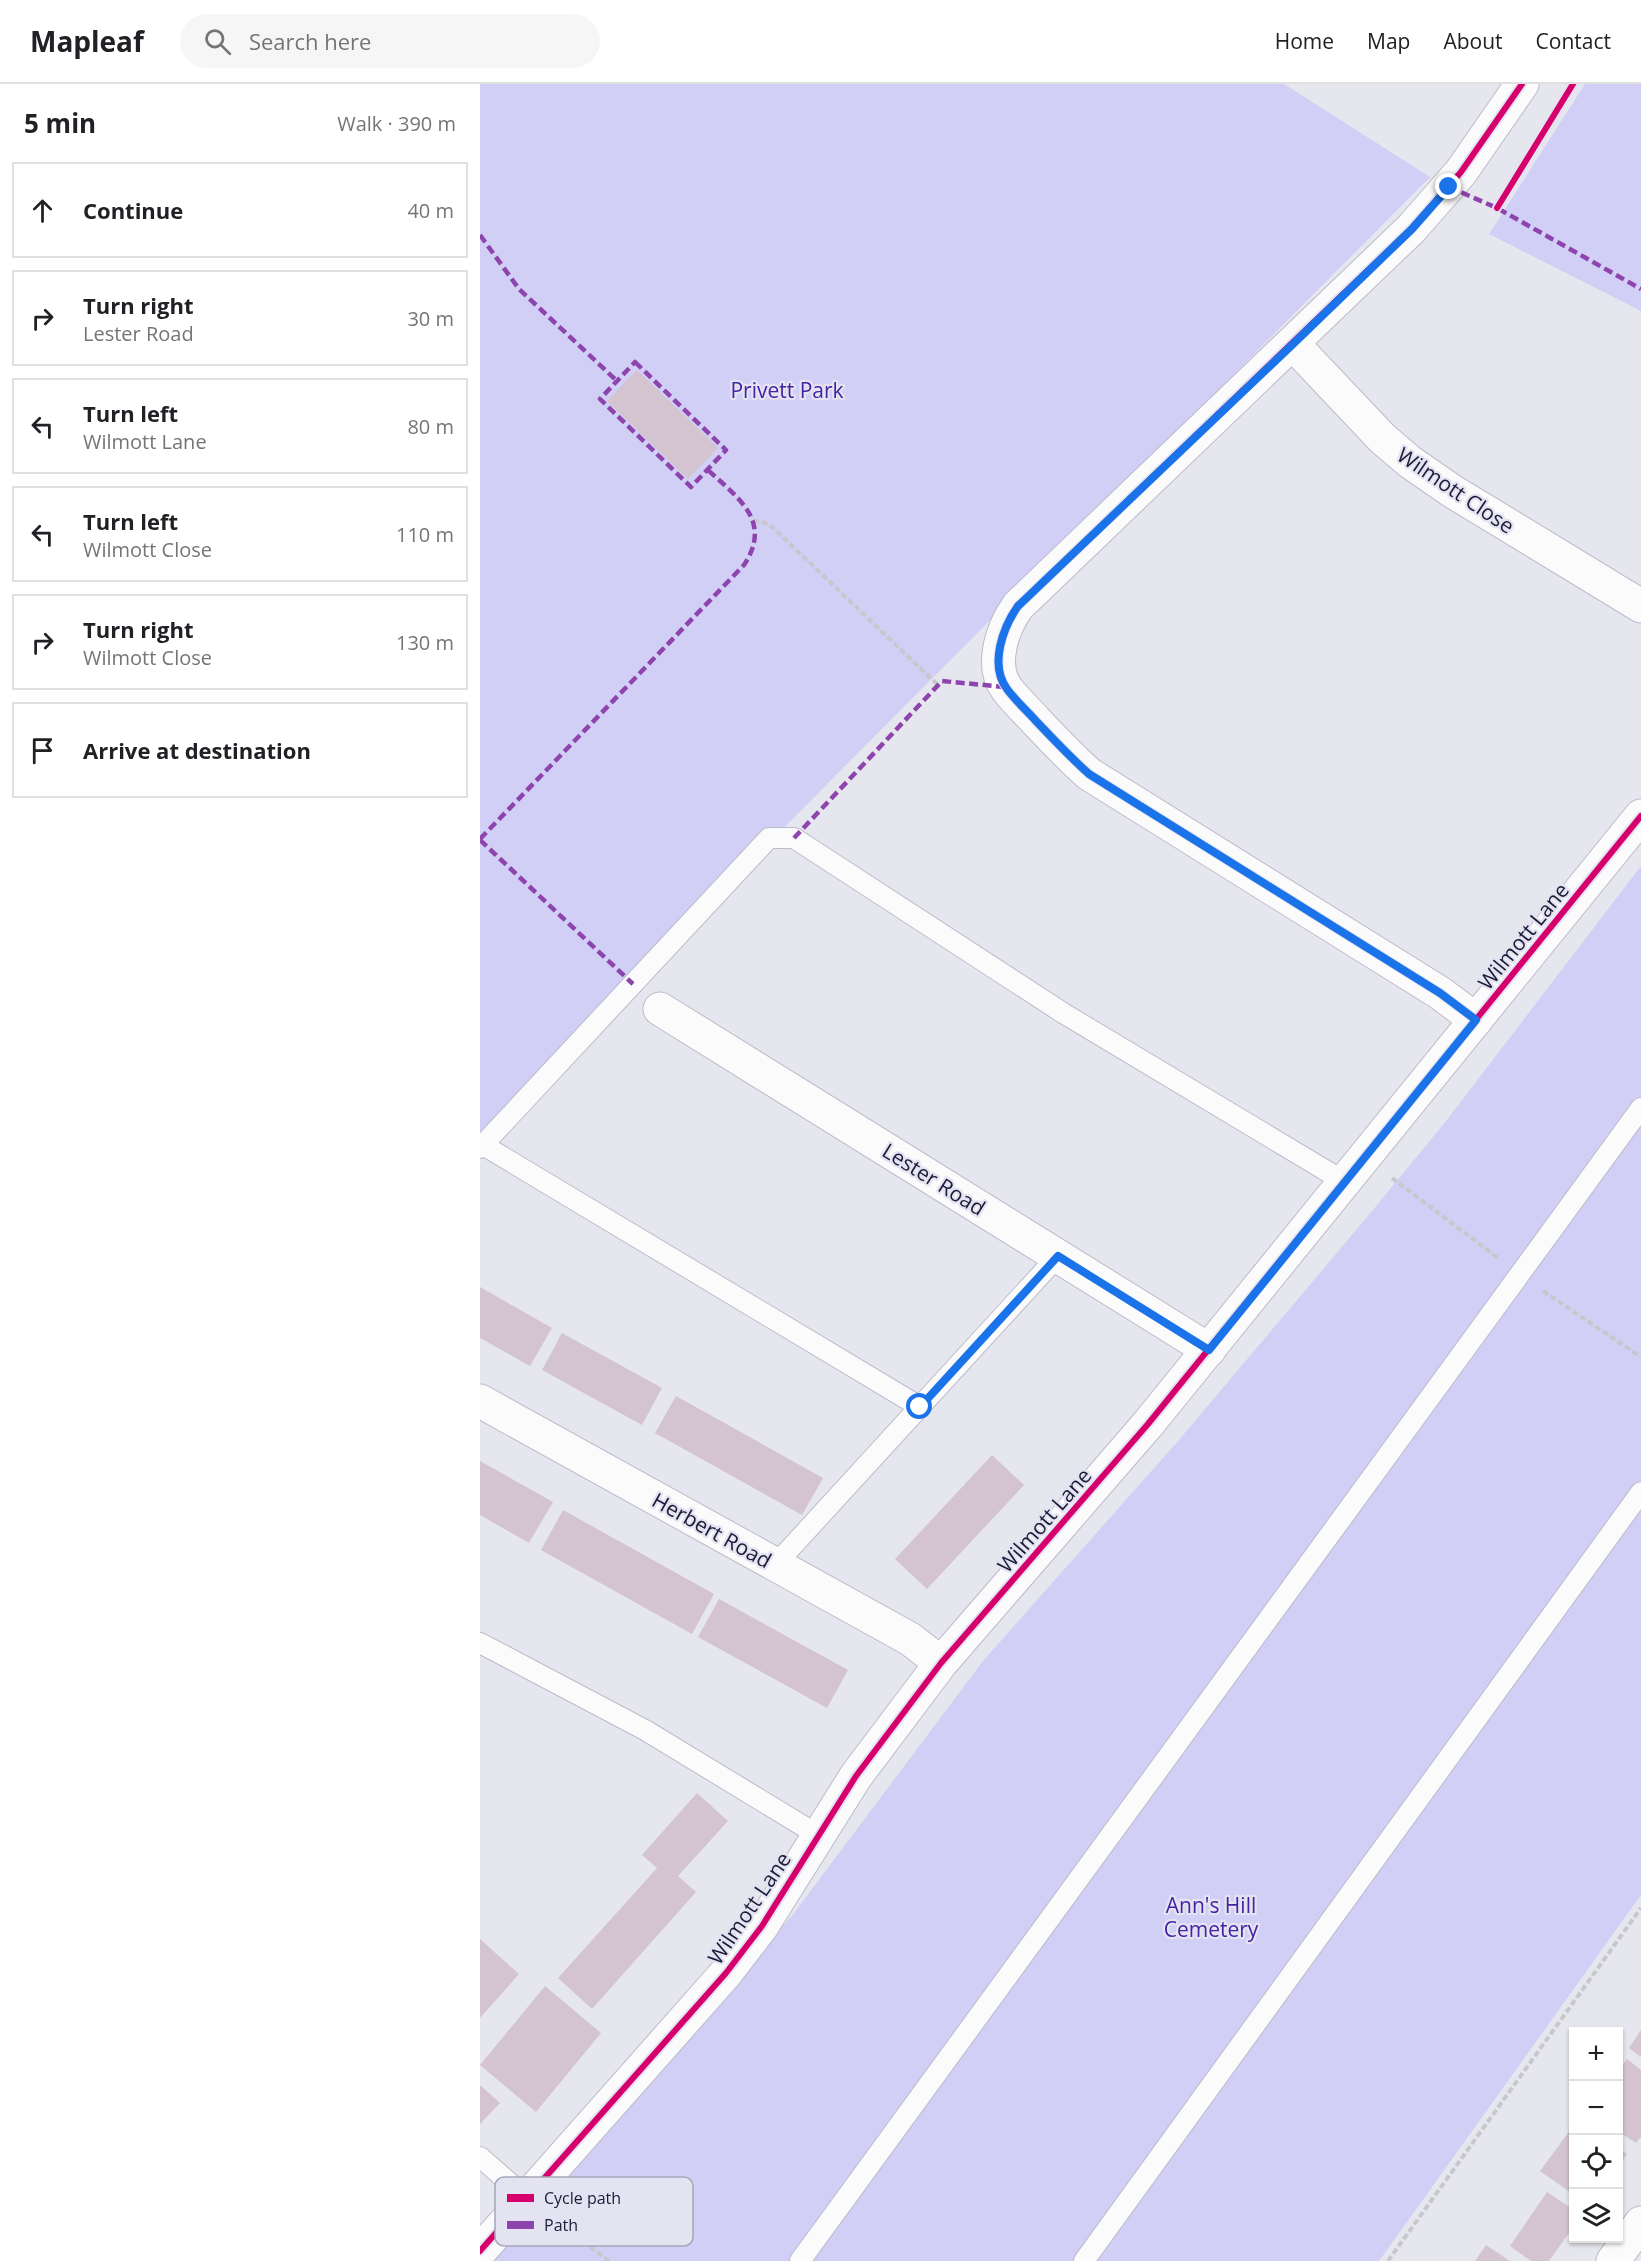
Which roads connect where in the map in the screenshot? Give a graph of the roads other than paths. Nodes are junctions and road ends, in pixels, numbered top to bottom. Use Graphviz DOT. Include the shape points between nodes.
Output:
graph roads {
  1 [pos="1516,93"];
  2 [pos="1293,344"];
  3 [pos="1641,606"];
  4 [pos="1641,816"];
  5 [pos="633,984"];
  6 [pos="660,1009"];
  7 [pos="1476,1020"];
  8 [pos="1641,1108"];
  9 [pos="481,1146"];
  10 [pos="1345,1182"];
  11 [pos="1058,1256"];
  12 [pos="1209,1350"];
  13 [pos="480,1401"];
  14 [pos="920,1407"];
  15 [pos="1641,1492"];
  16 [pos="775,1564"];
  17 [pos="480,1643"];
  18 [pos="941,1663"];
  19 [pos="818,1835"];
  20 [pos="480,2157"];
  21 [pos="503,2177"];
  22 [pos="545,2177"];
  23 [pos="1641,2223"];
  24 [pos="495,2234"];
  25 [pos="480,2251"];
  26 [pos="800,2261"];
  27 [pos="1084,2261"];
  28 [pos="1613,2261"];
  1 -- 2 [label="street" via="1467,165 1432,207"];
  2 -- 3 [label="street, Wilmott Close" via="1410,462"];
  2 -- 7 [label="street" via="1018,606 1006,623 1000,669 1005,687 1089,774 1440,993"];
  4 -- 7 [label="street, Wilmott Lane"];
  5 -- 6 [label="lane"];
  5 -- 9 [label="lane"];
  5 -- 10 [label="lane" via="769,838 794,838 1063,1013"];
  6 -- 11 [label="street, Lester Road"];
  7 -- 10 [label="street, Wilmott Lane"];
  8 -- 26 [label="lane"];
  9 -- 14 [label="lane"];
  10 -- 12 [label="street, Wilmott Lane"];
  11 -- 12 [label="street, Lester Road"];
  11 -- 14 [label="lane"];
  12 -- 18 [label="street, Wilmott Lane"];
  13 -- 16 [label="street, Herbert Road"];
  14 -- 16 [label="lane"];
  15 -- 27 [label="lane"];
  16 -- 18 [label="street, Herbert Road" via="910,1640"];
  17 -- 19 [label="lane" via="645,1730"];
  18 -- 19 [label="street, Wilmott Lane" via="877,1746"];
  19 -- 22 [label="street, Wilmott Lane" via="762,1926 733,1964"];
  20 -- 21 [label="lane"];
  23 -- 28 [label="street"];
  24 -- 25 [label="street, Wilmott Lane"];
}
